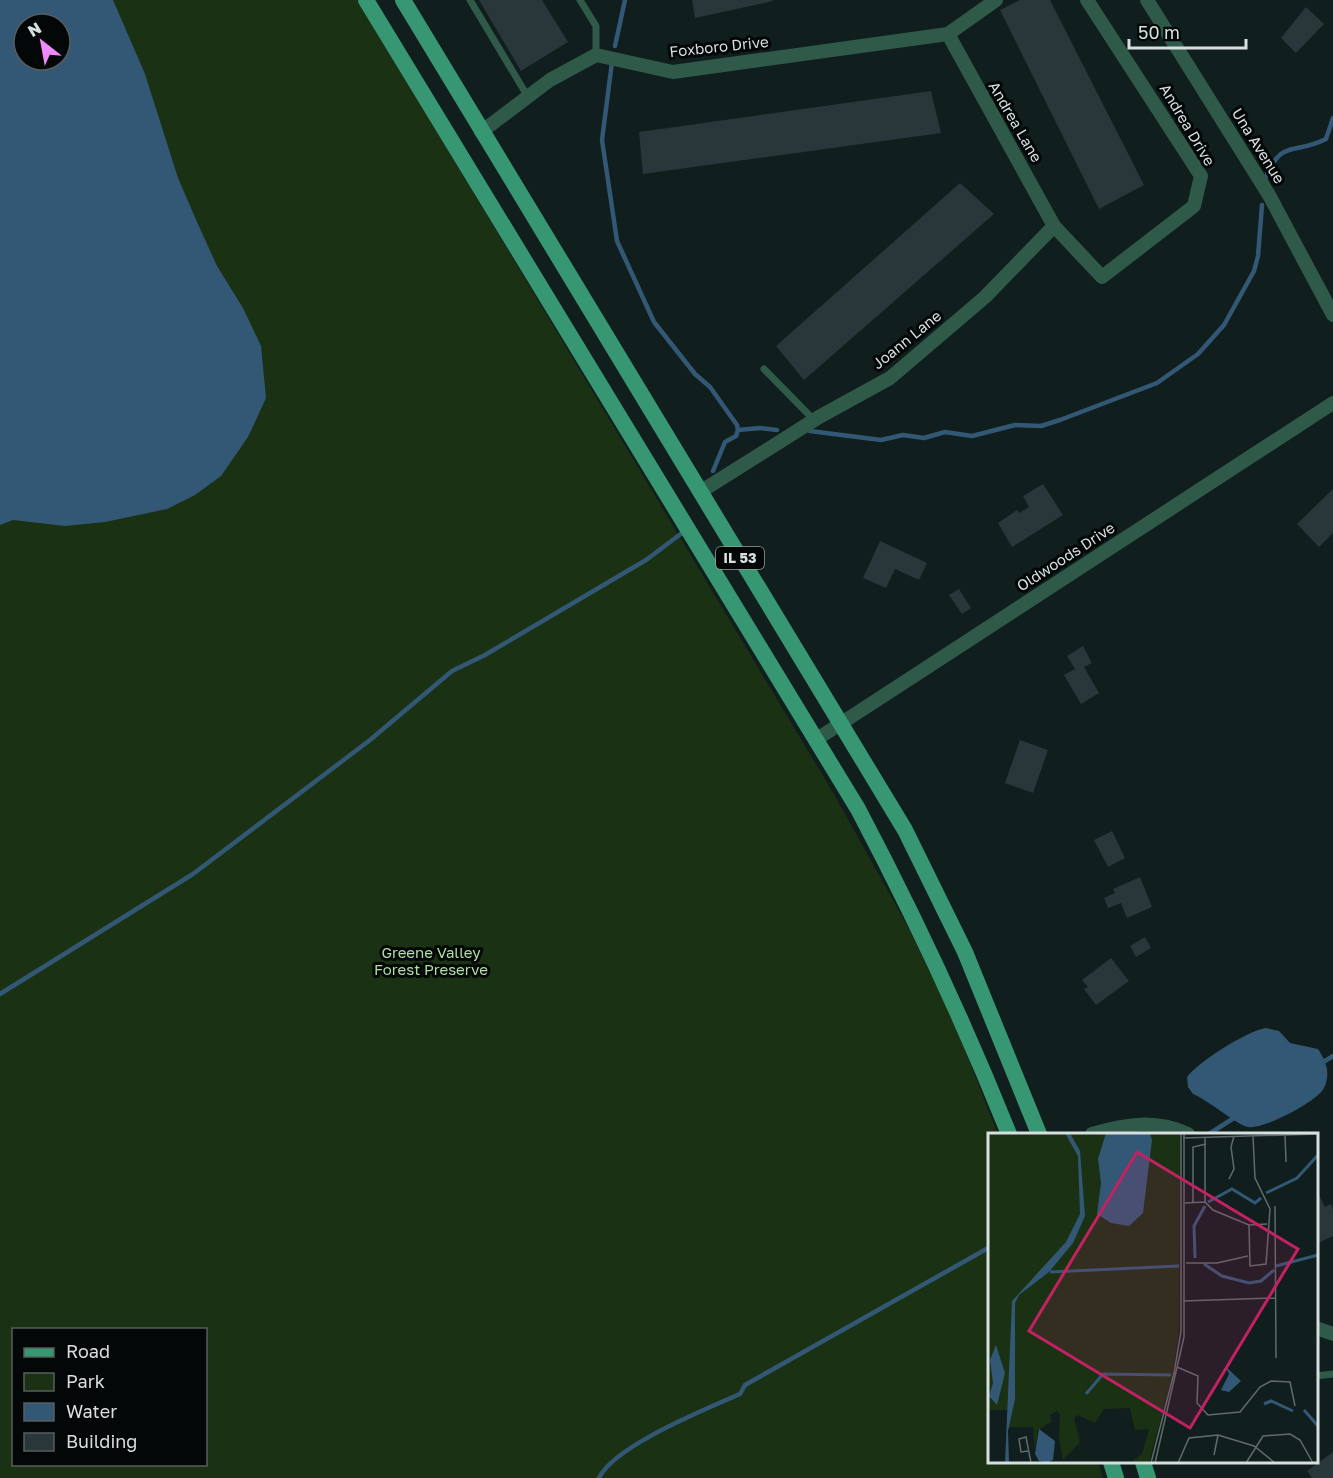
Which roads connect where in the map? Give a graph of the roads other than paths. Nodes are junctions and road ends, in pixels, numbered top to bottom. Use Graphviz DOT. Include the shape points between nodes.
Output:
graph roads {
  1 [pos="366,0"];
  2 [pos="403,0"];
  3 [pos="470,0"];
  4 [pos="580,0"];
  5 [pos="996,0"];
  6 [pos="1087,0"];
  7 [pos="1147,0"];
  8 [pos="948,34"];
  9 [pos="596,55"];
  10 [pos="528,97"];
  11 [pos="481,132"];
  12 [pos="1054,226"];
  13 [pos="1333,315"];
  14 [pos="764,369"];
  15 [pos="1333,403"];
  16 [pos="814,420"];
  17 [pos="700,492"];
  18 [pos="842,723"];
  19 [pos="817,739"];
  20 [pos="1009,1133"];
  21 [pos="1039,1133"];
  22 [pos="1096,1133"];
  23 [pos="1184,1133"];
  24 [pos="1318,1328"];
  25 [pos="1333,1334"];
  26 [pos="1333,1374"];
  27 [pos="1318,1376"];
  28 [pos="1112,1463"];
  29 [pos="1144,1463"];
  30 [pos="1116,1478"];
  31 [pos="1148,1478"];
  1 -- 19 [label="main road, IL 53"];
  2 -- 11 [label="main road, IL 53"];
  3 -- 10 [label="lane"];
  4 -- 9 [label="lane" via="596,26"];
  5 -- 8 [label="street"];
  6 -- 12 [label="street, Andrea Drive" via="1201,176 1194,206 1102,277"];
  7 -- 13 [label="street, Una Avenue" via="1269,195"];
  8 -- 9 [label="street, Foxboro Drive" via="673,72"];
  8 -- 12 [label="street, Andrea Lane"];
  9 -- 10 [label="street"];
  10 -- 11 [label="street"];
  11 -- 17 [label="main road, IL 53"];
  12 -- 16 [label="street, Joann Lane" via="985,297 890,378"];
  14 -- 16 [label="lane"];
  15 -- 18 [label="street, Oldwoods Drive"];
  16 -- 17 [label="street, Joann Lane"];
  17 -- 18 [label="main road, IL 53"];
  18 -- 19 [label="street, Oldwoods Drive"];
  18 -- 21 [label="main road, IL 53" via="905,830 965,952"];
  19 -- 20 [label="main road, IL 53" via="918,922"];
  22 -- 23 [label="street" via="1150,1124"];
  24 -- 25 [label="street"];
  26 -- 27 [label="lane"];
  28 -- 30 [label="main road"];
  29 -- 31 [label="main road"];
}
